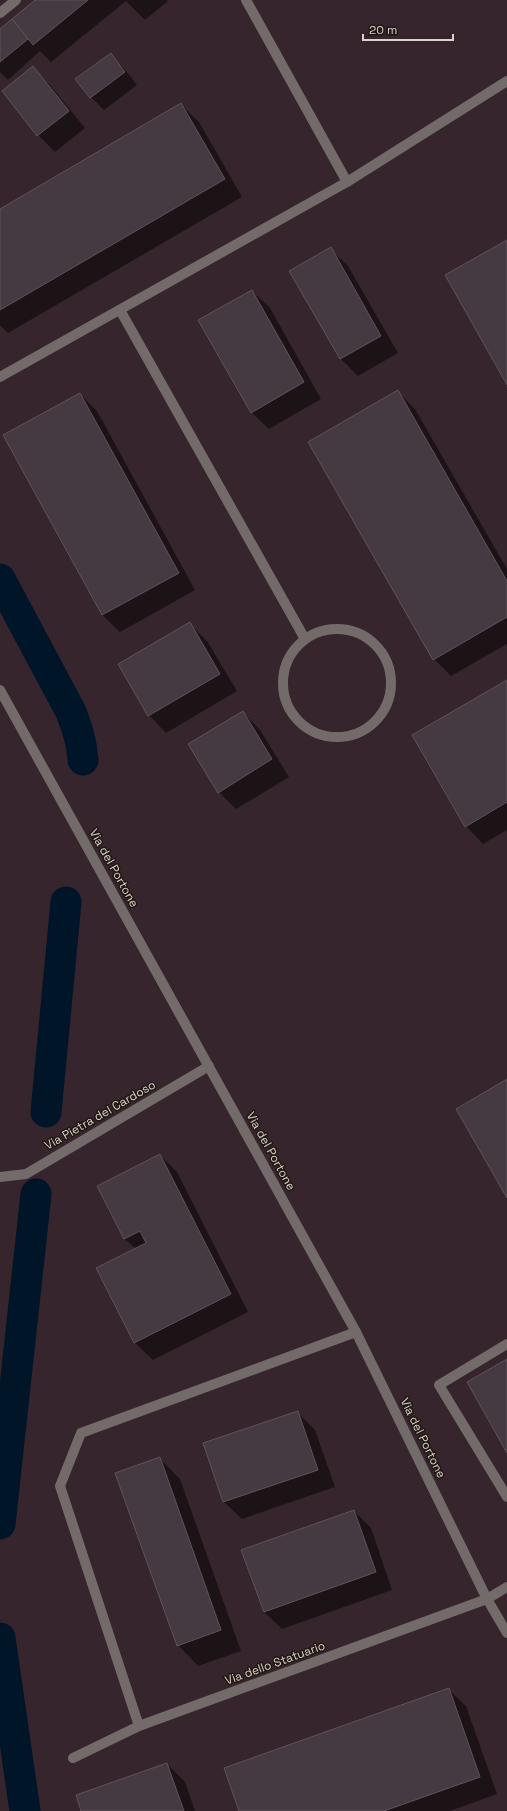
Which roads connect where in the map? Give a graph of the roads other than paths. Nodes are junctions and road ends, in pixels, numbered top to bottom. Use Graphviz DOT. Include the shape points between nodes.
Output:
graph roads {
  1 [pos="16,0"];
  2 [pos="246,0"];
  3 [pos="0,13"];
  4 [pos="507,81"];
  5 [pos="347,182"];
  6 [pos="120,310"];
  7 [pos="0,377"];
  8 [pos="305,638"];
  9 [pos="0,690"];
  10 [pos="210,1066"];
  11 [pos="0,1177"];
  12 [pos="356,1332"];
  13 [pos="507,1344"];
  14 [pos="507,1497"];
  15 [pos="507,1586"];
  16 [pos="488,1599"];
  17 [pos="507,1633"];
  18 [pos="139,1726"];
  19 [pos="73,1758"];
  1 -- 3 [label="street"];
  2 -- 5 [label="street"];
  4 -- 5 [label="street"];
  5 -- 6 [label="street"];
  6 -- 7 [label="street"];
  6 -- 8 [label="street"];
  8 -- 8 [label="street" via="293,651 285,667 282,685 286,703 296,718 309,730 326,737 344,737 361,732 376,721 387,706 392,689 391,671 384,654 373,640 357,631 339,628 321,630"];
  9 -- 10 [label="street, Via del Portone"];
  10 -- 11 [label="street, Via Pietra del Cardoso" via="26,1174"];
  10 -- 12 [label="street, Via del Portone"];
  12 -- 16 [label="street, Via del Portone"];
  12 -- 18 [label="street" via="81,1433 60,1486"];
  13 -- 14 [label="street" via="439,1385"];
  15 -- 16 [label="street, Via dello Statuario"];
  16 -- 17 [label="street, Via del Portone"];
  16 -- 18 [label="street, Via dello Statuario"];
  18 -- 19 [label="street, Via dello Statuario"];
}
